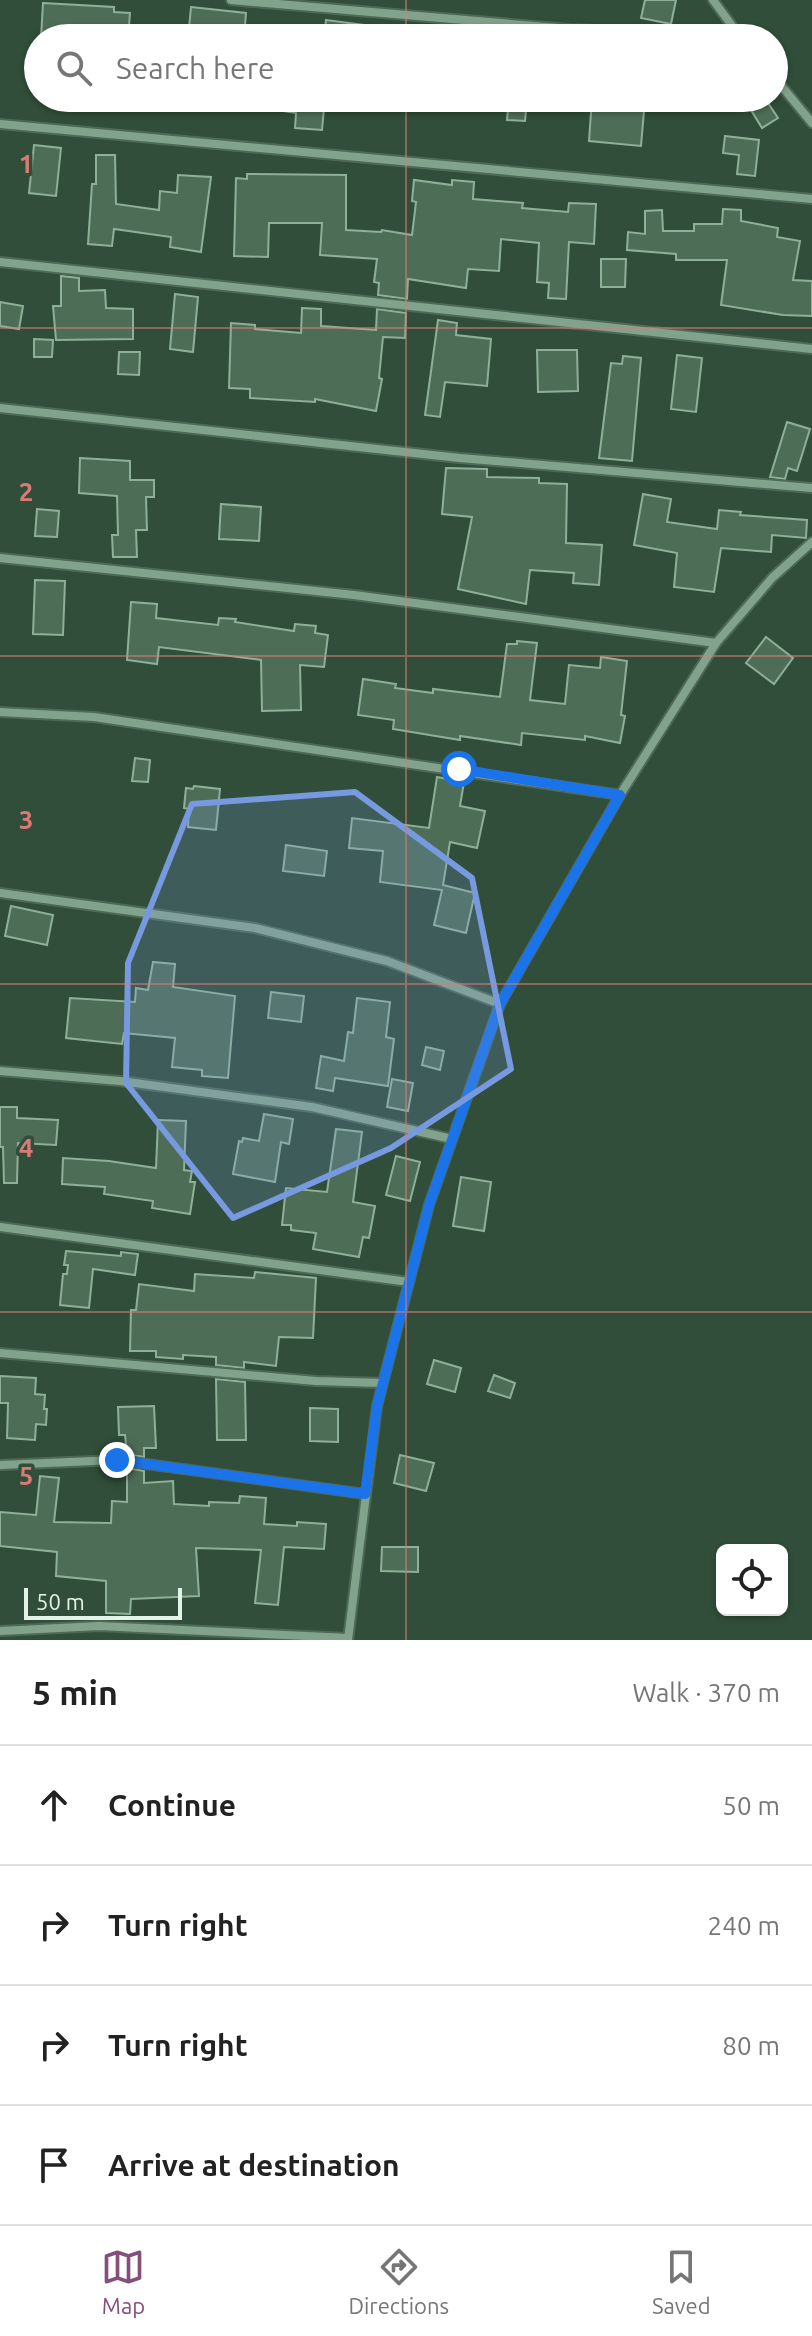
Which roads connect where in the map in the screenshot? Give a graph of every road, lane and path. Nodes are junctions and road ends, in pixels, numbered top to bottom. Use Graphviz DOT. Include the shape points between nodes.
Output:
graph roads {
  1 [pos="231,0"];
  2 [pos="713,0"];
  3 [pos="512,24"];
  4 [pos="731,24"];
  5 [pos="788,94"];
  6 [pos="812,123"];
  7 [pos="0,124"];
  8 [pos="812,199"];
  9 [pos="0,262"];
  10 [pos="812,349"];
  11 [pos="0,408"];
  12 [pos="812,488"];
  13 [pos="812,542"];
  14 [pos="0,558"];
  15 [pos="716,643"];
  16 [pos="0,712"];
  17 [pos="620,795"];
  18 [pos="0,893"];
  19 [pos="500,1004"];
  20 [pos="0,1071"];
  21 [pos="452,1139"];
  22 [pos="0,1227"];
  23 [pos="409,1282"];
  24 [pos="0,1353"];
  25 [pos="383,1383"];
  26 [pos="0,1465"];
  27 [pos="365,1494"];
  28 [pos="0,1631"];
  29 [pos="348,1639"];
  1 -- 3 [label="street"];
  2 -- 4 [label="street"];
  5 -- 6 [label="street"];
  7 -- 8 [label="street"];
  9 -- 10 [label="street"];
  11 -- 12 [label="street" via="460,458"];
  13 -- 15 [label="street" via="772,578"];
  14 -- 15 [label="street" via="354,595"];
  15 -- 17 [label="street"];
  16 -- 17 [label="street" via="94,717"];
  17 -- 19 [label="street"];
  18 -- 19 [label="street" via="255,928 387,961"];
  19 -- 21 [label="street"];
  20 -- 21 [label="street" via="312,1107"];
  21 -- 23 [label="street"];
  22 -- 23 [label="street"];
  23 -- 25 [label="street"];
  24 -- 25 [label="street"];
  25 -- 27 [label="street"];
  26 -- 27 [label="street" via="117,1460"];
  27 -- 29 [label="street"];
  28 -- 29 [label="street" via="99,1626"];
}
